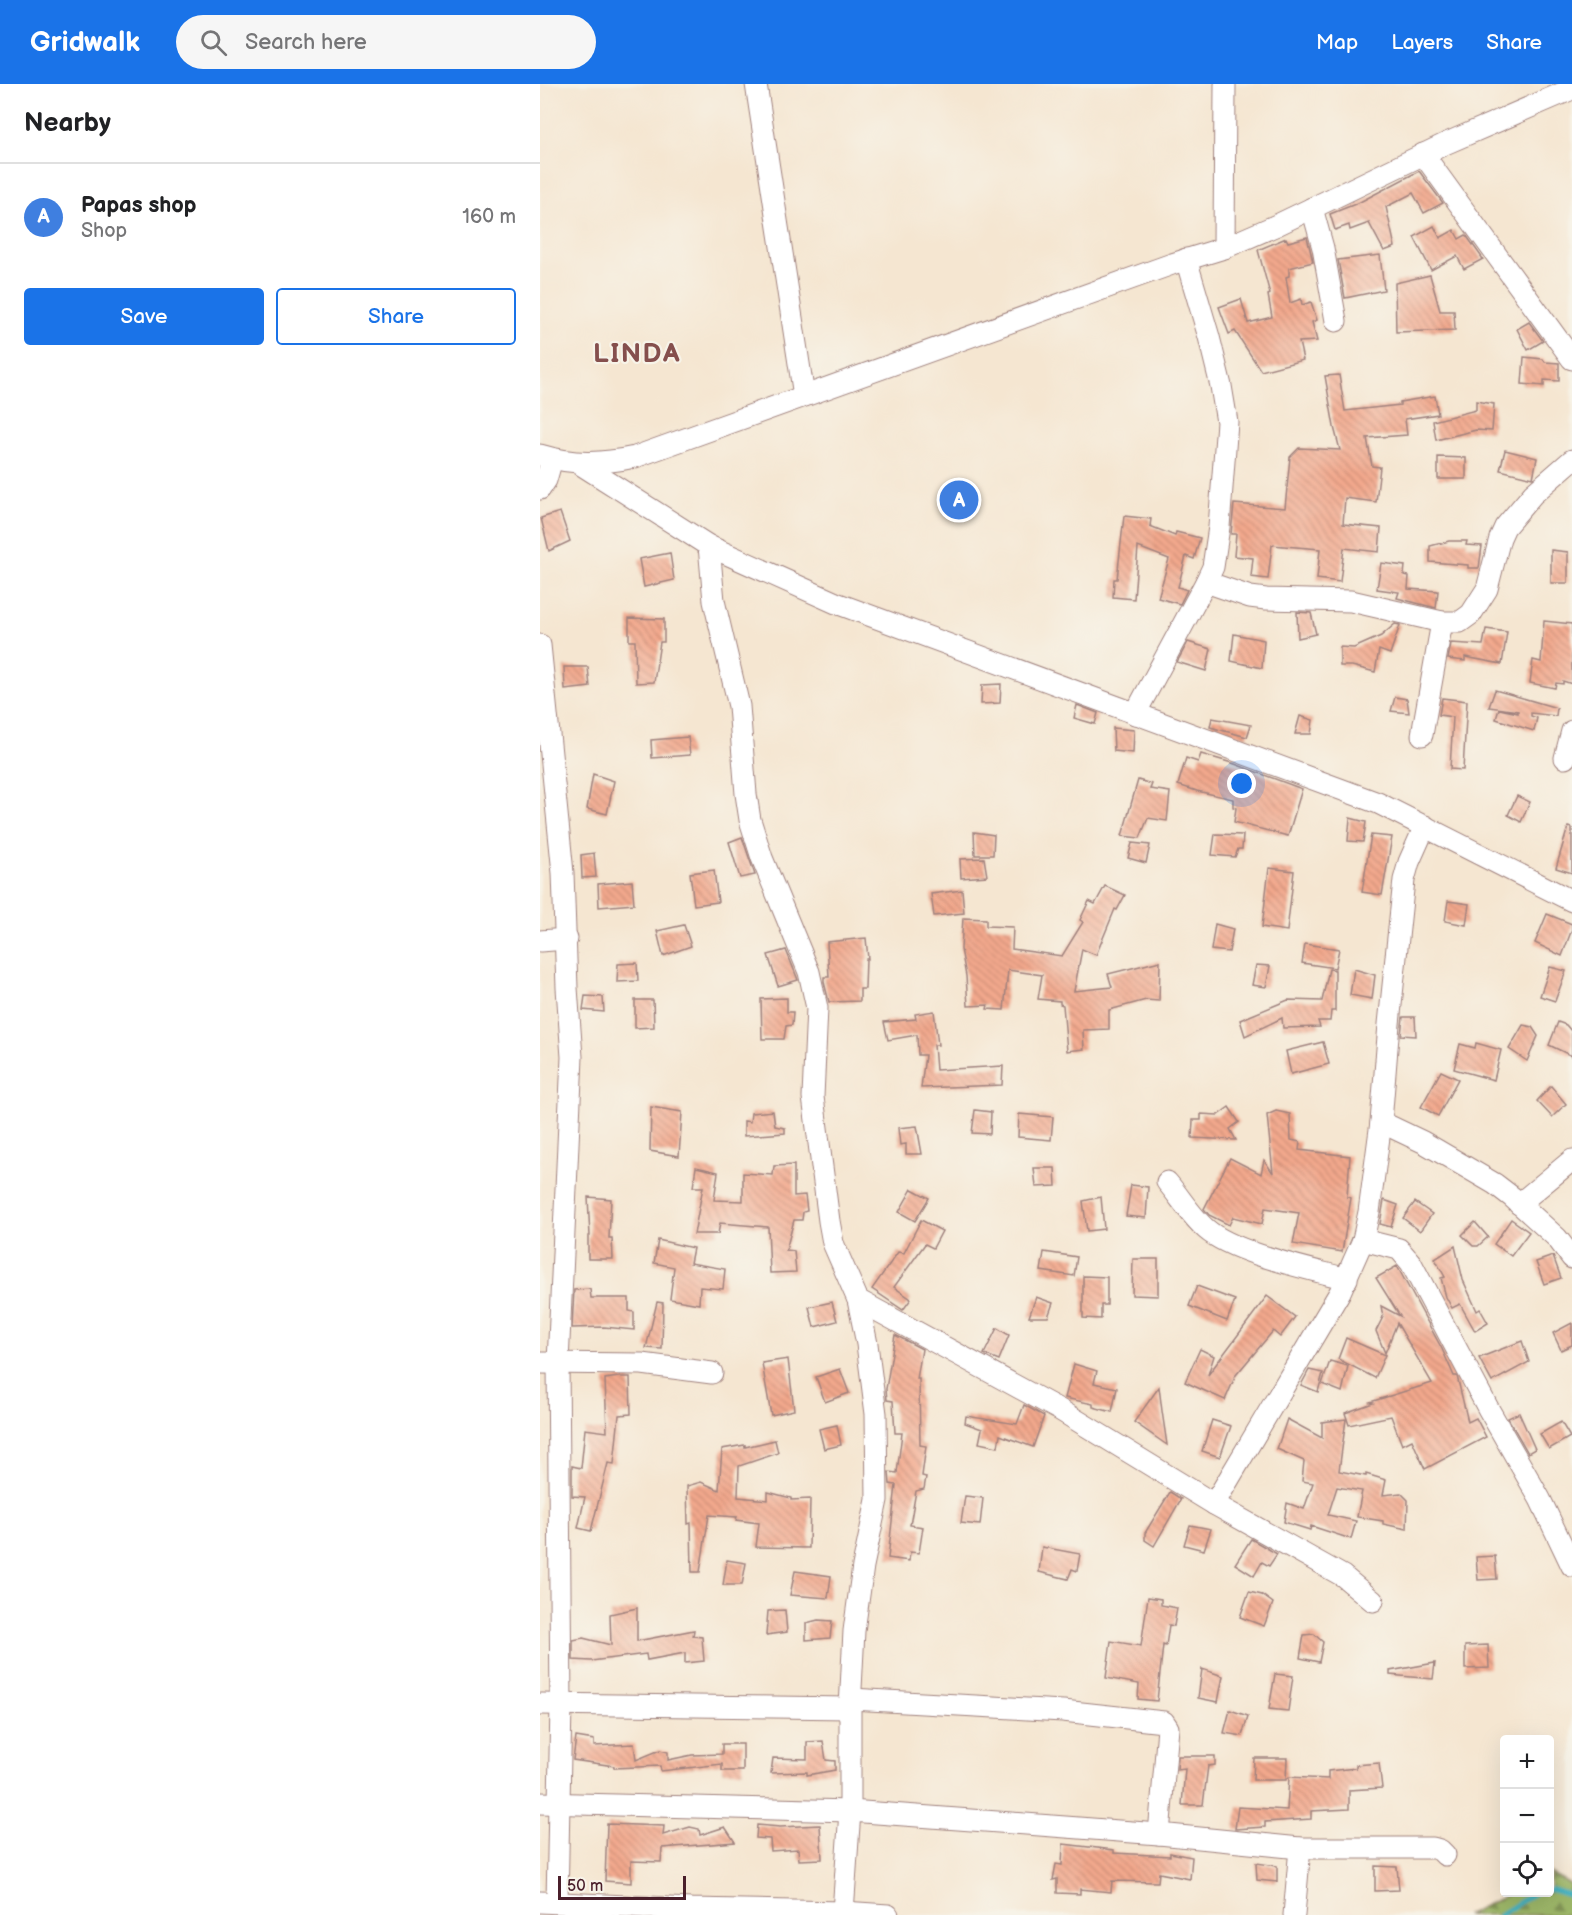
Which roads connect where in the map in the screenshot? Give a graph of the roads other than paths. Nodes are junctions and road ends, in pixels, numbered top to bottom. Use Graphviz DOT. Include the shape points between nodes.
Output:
graph roads {
  1 [pos="756,84"];
  2 [pos="1225,84"];
  3 [pos="1572,89"];
  4 [pos="1423,154"];
  5 [pos="1312,208"];
  6 [pos="1224,248"];
  7 [pos="1186,259"];
  8 [pos="1336,321"];
  9 [pos="1572,358"];
  10 [pos="804,396"];
  11 [pos="546,457"];
  12 [pos="1572,460"];
  13 [pos="580,464"];
  14 [pos="540,489"];
  15 [pos="709,546"];
  16 [pos="1206,582"];
  17 [pos="1442,622"];
  18 [pos="540,645"];
  19 [pos="1135,714"];
  20 [pos="1572,731"];
  21 [pos="1422,735"];
  22 [pos="1565,758"];
  23 [pos="1425,826"];
  24 [pos="1572,901"];
  25 [pos="567,939"];
  26 [pos="540,941"];
  27 [pos="1381,1122"];
  28 [pos="1572,1160"];
  29 [pos="1167,1182"];
  30 [pos="1519,1204"];
  31 [pos="1363,1240"];
  32 [pos="1572,1258"];
  33 [pos="1347,1279"];
  34 [pos="858,1300"];
  35 [pos="549,1363"];
  36 [pos="712,1373"];
  37 [pos="1214,1504"];
  38 [pos="1572,1566"];
  39 [pos="1373,1600"];
  40 [pos="540,1704"];
  41 [pos="851,1704"];
  42 [pos="561,1705"];
  43 [pos="550,1803"];
  44 [pos="850,1811"];
  45 [pos="1159,1834"];
  46 [pos="1300,1848"];
  47 [pos="1445,1855"];
  48 [pos="548,1902"];
  49 [pos="843,1912"];
  50 [pos="888,1915"];
  51 [pos="1294,1915"];
  1 -- 10 [label="street"];
  2 -- 6 [label="street"];
  3 -- 4 [label="street"];
  4 -- 5 [label="street"];
  4 -- 9 [label="street"];
  5 -- 6 [label="street"];
  5 -- 8 [label="street"];
  6 -- 7 [label="street"];
  7 -- 10 [label="street"];
  7 -- 16 [label="street" via="1209,337 1227,423 1218,535"];
  10 -- 13 [label="street" via="635,457"];
  11 -- 13 [label="street"];
  11 -- 14 [label="street" via="546,480"];
  12 -- 17 [label="street" via="1533,494 1505,527 1487,589 1471,614 1460,622"];
  13 -- 15 [label="street"];
  15 -- 19 [label="street" via="836,603"];
  15 -- 34 [label="street" via="715,609 739,706 750,820 814,990 817,1008 813,1096 829,1221 833,1243"];
  16 -- 17 [label="street" via="1250,597 1352,601"];
  16 -- 19 [label="street"];
  17 -- 21 [label="street"];
  18 -- 25 [label="street"];
  19 -- 23 [label="street" via="1378,803"];
  20 -- 22 [label="street"];
  23 -- 24 [label="street"];
  23 -- 27 [label="street" via="1404,880"];
  25 -- 26 [label="street"];
  25 -- 35 [label="street" via="572,1056"];
  27 -- 30 [label="street" via="1461,1163"];
  27 -- 31 [label="street"];
  28 -- 30 [label="street"];
  29 -- 33 [label="street" via="1204,1228 1216,1236 1262,1255"];
  30 -- 32 [label="street" via="1557,1238"];
  31 -- 33 [label="street"];
  31 -- 38 [label="street" via="1398,1249 1412,1263"];
  33 -- 37 [label="street"];
  34 -- 37 [label="street" via="1060,1410"];
  34 -- 41 [label="street" via="876,1414 877,1500 857,1601"];
  35 -- 36 [label="street" via="642,1364"];
  35 -- 42 [label="street"];
  37 -- 39 [label="street" via="1343,1576"];
  40 -- 42 [label="street"];
  41 -- 42 [label="street"];
  41 -- 44 [label="street"];
  41 -- 45 [label="street" via="1063,1711 1164,1722 1168,1728"];
  42 -- 43 [label="street"];
  43 -- 44 [label="street"];
  43 -- 48 [label="street"];
  44 -- 45 [label="street"];
  44 -- 49 [label="street"];
  45 -- 46 [label="street"];
  46 -- 47 [label="street" via="1433,1848"];
  46 -- 51 [label="street"];
  48 -- 49 [label="street"];
  49 -- 50 [label="street"];
}
